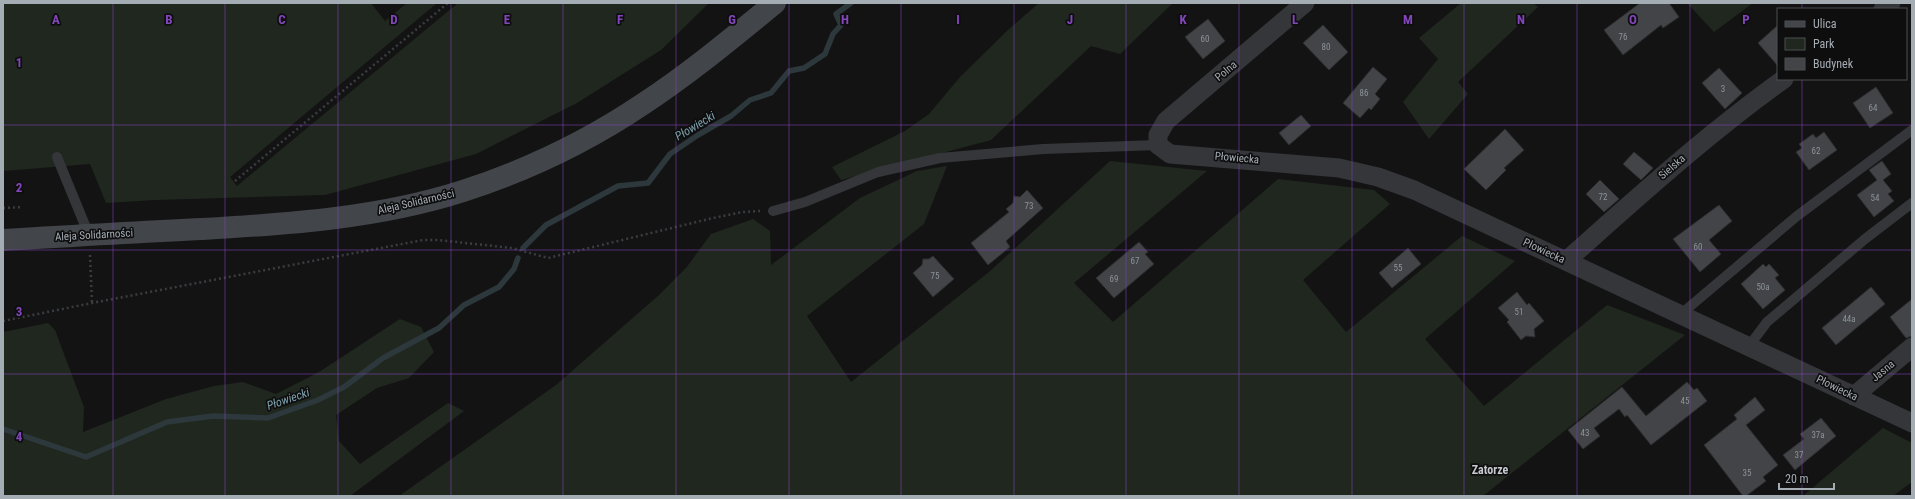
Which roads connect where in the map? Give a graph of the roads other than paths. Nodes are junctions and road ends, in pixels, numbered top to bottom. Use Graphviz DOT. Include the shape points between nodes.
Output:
graph roads {
  1 [pos="775,3"];
  2 [pos="1305,3"];
  3 [pos="1783,80"];
  4 [pos="1912,130"];
  5 [pos="1158,145"];
  6 [pos="57,158"];
  7 [pos="1912,203"];
  8 [pos="773,211"];
  9 [pos="89,235"];
  10 [pos="3,240"];
  11 [pos="1566,261"];
  12 [pos="1681,314"];
  13 [pos="1749,346"];
  14 [pos="1912,347"];
  15 [pos="1854,396"];
  16 [pos="1912,423"];
  1 -- 9 [label="main road, Aleja Solidarności" via="693,69 629,113 538,162 462,191 393,208 330,219"];
  2 -- 5 [label="street, Polna" via="1166,121 1158,135"];
  3 -- 11 [label="street, Sielska" via="1680,159"];
  4 -- 12 [label="lane" via="1798,216"];
  5 -- 8 [label="lane" via="1043,148 940,158 878,172 805,202"];
  5 -- 11 [label="street, Płowiecka" via="1170,154 1339,168 1378,177 1414,190"];
  6 -- 9 [label="lane"];
  7 -- 13 [label="lane" via="1767,322"];
  9 -- 10 [label="main road, Aleja Solidarności"];
  11 -- 12 [label="street, Płowiecka"];
  12 -- 13 [label="street, Płowiecka"];
  13 -- 15 [label="street, Płowiecka"];
  14 -- 15 [label="street, Jasna"];
  15 -- 16 [label="street, Płowiecka"];
}
